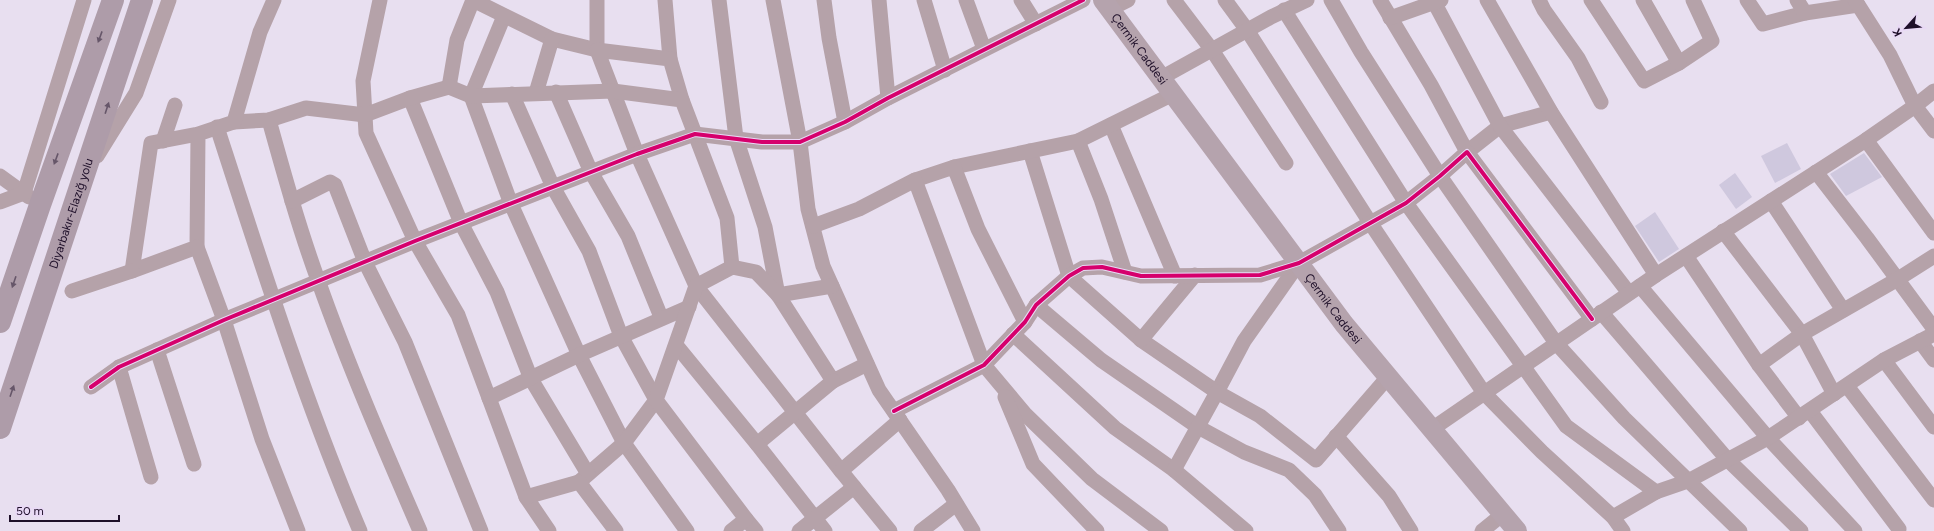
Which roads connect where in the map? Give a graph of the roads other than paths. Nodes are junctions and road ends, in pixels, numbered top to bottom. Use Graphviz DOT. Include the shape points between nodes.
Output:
graph roads {
  1 [pos="84,0"];
  2 [pos="113,0"];
  3 [pos="142,0"];
  4 [pos="169,0"];
  5 [pos="274,0"];
  6 [pos="380,0"];
  7 [pos="473,0"];
  8 [pos="597,0"];
  9 [pos="665,0"];
  10 [pos="719,0"];
  11 [pos="773,0"];
  12 [pos="824,0"];
  13 [pos="879,0"];
  14 [pos="924,0"];
  15 [pos="966,0"];
  16 [pos="1021,0"];
  17 [pos="1082,0"];
  18 [pos="1128,0"];
  19 [pos="1174,0"];
  20 [pos="1225,0"];
  21 [pos="1307,0"];
  22 [pos="1331,0"];
  23 [pos="1380,0"];
  24 [pos="1487,0"];
  25 [pos="1539,0"];
  26 [pos="1591,0"];
  27 [pos="1643,0"];
  28 [pos="1693,0"];
  29 [pos="1747,0"];
  30 [pos="1797,0"];
  31 [pos="1436,1"];
  32 [pos="1857,3"];
  33 [pos="1107,4"];
  34 [pos="1284,10"];
  35 [pos="1805,13"];
  36 [pos="504,16"];
  37 [pos="1390,18"];
  38 [pos="1036,24"];
  39 [pos="1247,30"];
  40 [pos="552,39"];
  41 [pos="984,49"];
  42 [pos="597,50"];
  43 [pos="1212,50"];
  44 [pos="670,59"];
  45 [pos="1679,63"];
  46 [pos="945,70"];
  47 [pos="1167,86"];
  48 [pos="449,87"];
  49 [pos="613,91"];
  50 [pos="1934,91"];
  51 [pos="556,92"];
  52 [pos="536,93"];
  53 [pos="512,94"];
  54 [pos="471,96"];
  55 [pos="410,98"];
  56 [pos="888,98"];
  57 [pos="682,100"];
  58 [pos="1601,102"];
  59 [pos="175,105"];
  60 [pos="1915,106"];
  61 [pos="1551,112"];
  62 [pos="365,114"];
  63 [pos="269,120"];
  64 [pos="234,122"];
  65 [pos="845,122"];
  66 [pos="1111,125"];
  67 [pos="1500,126"];
  68 [pos="217,127"];
  69 [pos="1934,131"];
  70 [pos="198,134"];
  71 [pos="695,134"];
  72 [pos="736,138"];
  73 [pos="1866,140"];
  74 [pos="163,141"];
  75 [pos="1078,141"];
  76 [pos="800,142"];
  77 [pos="1030,151"];
  78 [pos="1466,152"];
  79 [pos="637,154"];
  80 [pos="1286,163"];
  81 [pos="954,167"];
  82 [pos="591,172"];
  83 [pos="1816,172"];
  84 [pos="0,176"];
  85 [pos="85,176"];
  86 [pos="1440,176"];
  87 [pos="915,180"];
  88 [pos="553,187"];
  89 [pos="32,199"];
  90 [pos="292,201"];
  91 [pos="1771,201"];
  92 [pos="0,202"];
  93 [pos="1406,203"];
  94 [pos="511,204"];
  95 [pos="461,223"];
  96 [pos="1371,224"];
  97 [pos="813,226"];
  98 [pos="1723,231"];
  99 [pos="1934,233"];
  100 [pos="415,241"];
  101 [pos="196,247"];
  102 [pos="1686,256"];
  103 [pos="1934,256"];
  104 [pos="365,262"];
  105 [pos="1299,263"];
  106 [pos="732,267"];
  107 [pos="132,271"];
  108 [pos="1125,272"];
  109 [pos="1195,275"];
  110 [pos="1069,276"];
  111 [pos="1175,276"];
  112 [pos="1656,276"];
  113 [pos="1898,279"];
  114 [pos="318,281"];
  115 [pos="696,286"];
  116 [pos="832,286"];
  117 [pos="1635,290"];
  118 [pos="72,291"];
  119 [pos="778,295"];
  120 [pos="273,299"];
  121 [pos="1036,305"];
  122 [pos="689,307"];
  123 [pos="1844,310"];
  124 [pos="1597,316"];
  125 [pos="661,317"];
  126 [pos="224,320"];
  127 [pos="0,322"];
  128 [pos="1025,322"];
  129 [pos="1934,329"];
  130 [pos="1013,334"];
  131 [pos="1802,334"];
  132 [pos="1934,334"];
  133 [pos="621,336"];
  134 [pos="1141,340"];
  135 [pos="1920,341"];
  136 [pos="1556,343"];
  137 [pos="676,345"];
  138 [pos="157,350"];
  139 [pos="579,355"];
  140 [pos="1884,360"];
  141 [pos="1934,360"];
  142 [pos="867,364"];
  143 [pos="1759,364"];
  144 [pos="984,365"];
  145 [pos="119,367"];
  146 [pos="1522,367"];
  147 [pos="1388,377"];
  148 [pos="531,379"];
  149 [pos="833,381"];
  150 [pos="998,382"];
  151 [pos="91,387"];
  152 [pos="1840,390"];
  153 [pos="1217,392"];
  154 [pos="1484,393"];
  155 [pos="489,398"];
  156 [pos="656,400"];
  157 [pos="794,412"];
  158 [pos="1805,415"];
  159 [pos="897,416"];
  160 [pos="1198,427"];
  161 [pos="1934,427"];
  162 [pos="0,428"];
  163 [pos="1432,429"];
  164 [pos="1336,436"];
  165 [pos="1768,438"];
  166 [pos="624,443"];
  167 [pos="757,444"];
  168 [pos="1727,459"];
  169 [pos="194,464"];
  170 [pos="1174,470"];
  171 [pos="841,472"];
  172 [pos="151,477"];
  173 [pos="584,478"];
  174 [pos="1688,481"];
  175 [pos="1928,482"];
  176 [pos="854,487"];
  177 [pos="1656,492"];
  178 [pos="526,497"];
  179 [pos="1934,500"];
  180 [pos="956,504"];
  181 [pos="1503,514"];
  182 [pos="815,518"];
  183 [pos="1613,518"];
  184 [pos="746,519"];
  185 [pos="1899,529"];
  186 [pos="298,531"];
  187 [pos="360,531"];
  188 [pos="420,531"];
  189 [pos="482,531"];
  190 [pos="549,531"];
  191 [pos="616,531"];
  192 [pos="687,531"];
  193 [pos="731,531"];
  194 [pos="756,531"];
  195 [pos="799,531"];
  196 [pos="824,531"];
  197 [pos="890,531"];
  198 [pos="921,531"];
  199 [pos="974,531"];
  200 [pos="1097,531"];
  201 [pos="1160,531"];
  202 [pos="1246,531"];
  203 [pos="1339,531"];
  204 [pos="1411,531"];
  205 [pos="1482,531"];
  206 [pos="1517,531"];
  207 [pos="1623,531"];
  208 [pos="1740,531"];
  209 [pos="1801,531"];
  210 [pos="1855,531"];
  1 -- 89 [label="street"];
  2 -- 89 [label="highway, one-way"];
  85 -- 3 [label="highway, Diyarbakır-Elazığ yolu, one-way"];
  4 -- 85 [label="street" via="136,93"];
  5 -- 64 [label="street" via="260,32"];
  6 -- 62 [label="street" via="363,81"];
  7 -- 36 [label="street"];
  7 -- 48 [label="street" via="457,40"];
  8 -- 42 [label="street"];
  9 -- 44 [label="street"];
  10 -- 72 [label="street"];
  11 -- 76 [label="street"];
  12 -- 65 [label="street"];
  13 -- 56 [label="street"];
  14 -- 46 [label="street"];
  15 -- 41 [label="street"];
  16 -- 38 [label="street"];
  17 -- 38 [label="street"];
  18 -- 33 [label="street"];
  19 -- 43 [label="street"];
  20 -- 39 [label="street"];
  21 -- 34 [label="street"];
  22 -- 86 [label="street"];
  23 -- 37 [label="street"];
  24 -- 61 [label="street"];
  25 -- 58 [label="street" via="1578,58"];
  26 -- 45 [label="street" via="1644,81"];
  27 -- 45 [label="street"];
  28 -- 45 [label="street" via="1712,41"];
  29 -- 35 [label="street" via="1763,24"];
  30 -- 35 [label="street"];
  31 -- 37 [label="street"];
  31 -- 67 [label="street"];
  32 -- 35 [label="street"];
  32 -- 60 [label="street" via="1890,55"];
  33 -- 47 [label="main road, Çermik Caddesi"];
  34 -- 39 [label="street"];
  34 -- 93 [label="street"];
  36 -- 40 [label="street"];
  36 -- 54 [label="street"];
  37 -- 78 [label="street" via="1431,85"];
  38 -- 41 [label="street"];
  39 -- 43 [label="street"];
  39 -- 96 [label="street"];
  40 -- 42 [label="street"];
  40 -- 52 [label="street"];
  41 -- 46 [label="street"];
  42 -- 44 [label="street"];
  42 -- 49 [label="street"];
  43 -- 47 [label="street"];
  43 -- 80 [label="street"];
  44 -- 57 [label="street"];
  46 -- 56 [label="street"];
  47 -- 66 [label="street"];
  47 -- 105 [label="main road, Çermik Caddesi"];
  48 -- 54 [label="street"];
  48 -- 55 [label="street"];
  49 -- 51 [label="street"];
  49 -- 57 [label="street"];
  49 -- 79 [label="street"];
  50 -- 60 [label="street"];
  51 -- 52 [label="street"];
  51 -- 82 [label="street"];
  52 -- 53 [label="street"];
  53 -- 54 [label="street"];
  53 -- 88 [label="street"];
  54 -- 94 [label="street"];
  55 -- 62 [label="street"];
  55 -- 95 [label="street"];
  56 -- 65 [label="street"];
  57 -- 71 [label="street"];
  59 -- 74 [label="street"];
  60 -- 69 [label="street"];
  60 -- 73 [label="street"];
  61 -- 67 [label="street"];
  61 -- 112 [label="street"];
  62 -- 63 [label="street" via="306,108"];
  62 -- 100 [label="street" via="366,133"];
  63 -- 64 [label="street"];
  63 -- 90 [label="street"];
  64 -- 68 [label="street"];
  65 -- 76 [label="street"];
  66 -- 75 [label="street"];
  66 -- 111 [label="street"];
  67 -- 78 [label="street"];
  67 -- 117 [label="street"];
  68 -- 70 [label="street"];
  68 -- 120 [label="street"];
  70 -- 74 [label="street"];
  70 -- 101 [label="street"];
  71 -- 72 [label="street"];
  71 -- 79 [label="street"];
  71 -- 106 [label="street" via="728,218"];
  72 -- 76 [label="street" via="762,142"];
  72 -- 119 [label="street" via="765,227"];
  73 -- 83 [label="street"];
  73 -- 99 [label="street"];
  74 -- 107 [label="street" via="150,143"];
  75 -- 77 [label="street"];
  75 -- 108 [label="street" via="1101,199"];
  76 -- 97 [label="street" via="808,209"];
  77 -- 81 [label="street"];
  77 -- 110 [label="street"];
  78 -- 86 [label="street"];
  78 -- 124 [label="street"];
  79 -- 82 [label="street"];
  79 -- 115 [label="street"];
  81 -- 87 [label="street"];
  81 -- 128 [label="street" via="978,229"];
  82 -- 88 [label="street"];
  82 -- 125 [label="street" via="628,236"];
  83 -- 91 [label="street"];
  83 -- 113 [label="street"];
  84 -- 89 [label="street"];
  162 -- 85 [label="highway, Diyarbakır-Elazığ yolu, one-way"];
  86 -- 93 [label="street"];
  86 -- 136 [label="street"];
  87 -- 97 [label="street" via="859,208"];
  87 -- 144 [label="street"];
  88 -- 94 [label="street"];
  88 -- 133 [label="street" via="589,251"];
  89 -- 92 [label="street"];
  89 -- 127 [label="highway, one-way"];
  90 -- 104 [label="street" via="330,182 335,185"];
  90 -- 114 [label="street"];
  91 -- 98 [label="street"];
  91 -- 123 [label="street"];
  93 -- 96 [label="street"];
  93 -- 146 [label="street"];
  94 -- 95 [label="street"];
  94 -- 139 [label="street"];
  95 -- 100 [label="street"];
  95 -- 148 [label="street" via="497,292"];
  96 -- 105 [label="street"];
  96 -- 154 [label="street"];
  97 -- 116 [label="street" via="823,266"];
  98 -- 102 [label="street"];
  98 -- 131 [label="street"];
  100 -- 104 [label="street"];
  100 -- 155 [label="street" via="458,315"];
  101 -- 107 [label="street"];
  101 -- 126 [label="street"];
  102 -- 112 [label="street"];
  102 -- 143 [label="street"];
  103 -- 113 [label="street"];
  104 -- 114 [label="street"];
  104 -- 189 [label="street" via="405,342"];
  105 -- 109 [label="street" via="1260,275"];
  105 -- 147 [label="main road, Çermik Caddesi" via="1344,324"];
  105 -- 153 [label="street" via="1244,341"];
  106 -- 115 [label="street"];
  106 -- 119 [label="street" via="756,272"];
  107 -- 118 [label="street"];
  108 -- 110 [label="street" via="1102,267 1083,268"];
  108 -- 111 [label="street" via="1141,276"];
  109 -- 111 [label="street"];
  109 -- 134 [label="street"];
  110 -- 121 [label="street"];
  110 -- 134 [label="street"];
  112 -- 117 [label="street"];
  113 -- 123 [label="street"];
  113 -- 129 [label="street"];
  114 -- 120 [label="street"];
  114 -- 188 [label="street" via="380,439"];
  115 -- 122 [label="street"];
  115 -- 157 [label="street"];
  116 -- 119 [label="street"];
  116 -- 142 [label="street"];
  117 -- 124 [label="street"];
  117 -- 165 [label="street"];
  119 -- 149 [label="street"];
  120 -- 126 [label="street"];
  120 -- 187 [label="street" via="328,456"];
  121 -- 128 [label="street"];
  121 -- 160 [label="street" via="1100,360"];
  122 -- 125 [label="street"];
  122 -- 137 [label="street"];
  123 -- 131 [label="street"];
  124 -- 136 [label="street"];
  124 -- 168 [label="street"];
  125 -- 133 [label="street"];
  126 -- 138 [label="street"];
  126 -- 186 [label="street" via="262,439"];
  128 -- 130 [label="street"];
  130 -- 144 [label="street"];
  130 -- 170 [label="street" via="1115,428"];
  131 -- 143 [label="street"];
  131 -- 152 [label="street"];
  132 -- 135 [label="street"];
  133 -- 139 [label="street"];
  133 -- 156 [label="street"];
  134 -- 153 [label="street"];
  135 -- 140 [label="street"];
  135 -- 141 [label="street"];
  136 -- 146 [label="street"];
  136 -- 174 [label="street" via="1624,418"];
  137 -- 156 [label="street"];
  137 -- 167 [label="street"];
  138 -- 145 [label="street"];
  138 -- 169 [label="street"];
  139 -- 148 [label="street"];
  139 -- 166 [label="street"];
  140 -- 152 [label="street"];
  140 -- 161 [label="street"];
  142 -- 149 [label="street"];
  142 -- 159 [label="street" via="879,390"];
  143 -- 158 [label="street"];
  144 -- 150 [label="street"];
  144 -- 159 [label="street"];
  145 -- 151 [label="street"];
  145 -- 172 [label="street"];
  146 -- 154 [label="street"];
  146 -- 177 [label="street" via="1566,426"];
  147 -- 163 [label="main road, Çermik Caddesi"];
  147 -- 164 [label="street"];
  148 -- 155 [label="street"];
  148 -- 173 [label="street"];
  149 -- 157 [label="street"];
  150 -- 200 [label="street" via="1033,464"];
  150 -- 201 [label="street" via="1026,415 1092,479"];
  152 -- 158 [label="street"];
  152 -- 175 [label="street"];
  153 -- 160 [label="street"];
  153 -- 164 [label="street" via="1260,416 1316,460"];
  154 -- 163 [label="street"];
  154 -- 183 [label="street" via="1542,452"];
  155 -- 178 [label="street"];
  156 -- 166 [label="street"];
  156 -- 184 [label="street"];
  157 -- 167 [label="street"];
  157 -- 171 [label="street"];
  158 -- 165 [label="street"];
  158 -- 185 [label="street"];
  159 -- 171 [label="street"];
  159 -- 180 [label="street"];
  160 -- 170 [label="street"];
  160 -- 203 [label="street" via="1244,452 1289,470 1315,495"];
  163 -- 181 [label="main road, Çermik Caddesi"];
  164 -- 204 [label="street" via="1389,496"];
  165 -- 168 [label="street"];
  165 -- 210 [label="street"];
  166 -- 173 [label="street"];
  166 -- 192 [label="street"];
  167 -- 182 [label="street"];
  168 -- 174 [label="street"];
  168 -- 209 [label="street"];
  170 -- 202 [label="street"];
  171 -- 176 [label="street"];
  173 -- 178 [label="street"];
  173 -- 191 [label="street"];
  174 -- 177 [label="street"];
  174 -- 208 [label="street"];
  175 -- 179 [label="street"];
  176 -- 182 [label="street"];
  176 -- 197 [label="street"];
  177 -- 183 [label="street"];
  178 -- 190 [label="street"];
  180 -- 198 [label="street"];
  180 -- 199 [label="street"];
  181 -- 205 [label="street"];
  181 -- 206 [label="main road, Çermik Caddesi"];
  182 -- 195 [label="street"];
  182 -- 196 [label="street"];
  183 -- 207 [label="street"];
  184 -- 193 [label="street"];
  184 -- 194 [label="street"];
}
